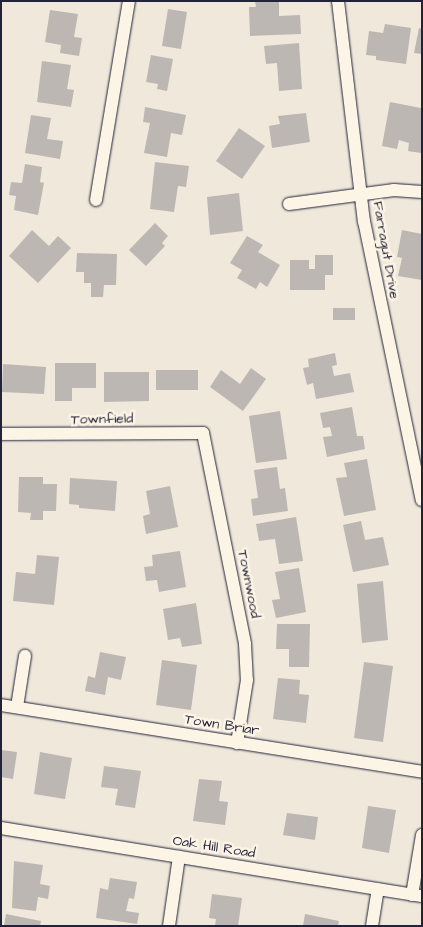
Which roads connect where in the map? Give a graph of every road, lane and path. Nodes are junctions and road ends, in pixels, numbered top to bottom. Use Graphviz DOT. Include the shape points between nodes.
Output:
graph roads {
  1 [pos="129,1"];
  2 [pos="338,1"];
  3 [pos="422,192"];
  4 [pos="361,193"];
  5 [pos="96,200"];
  6 [pos="289,204"];
  7 [pos="203,432"];
  8 [pos="1,434"];
  9 [pos="417,452"];
  10 [pos="422,500"];
  11 [pos="25,656"];
  12 [pos="1,705"];
  13 [pos="17,707"];
  14 [pos="237,743"];
  15 [pos="422,772"];
  16 [pos="1,828"];
  17 [pos="421,842"];
  18 [pos="180,857"];
  19 [pos="378,889"];
  20 [pos="417,895"];
  21 [pos="169,926"];
  22 [pos="372,926"];
  1 -- 5 [label="street"];
  2 -- 4 [label="street, Farragut Drive"];
  3 -- 4 [label="street"];
  4 -- 6 [label="street"];
  4 -- 9 [label="street, Farragut Drive" via="371,264"];
  7 -- 8 [label="street, Townfield"];
  7 -- 14 [label="street, Townwood" via="245,644 247,680"];
  9 -- 10 [label="street, Farragut Drive"];
  11 -- 13 [label="street"];
  12 -- 13 [label="street, Town Briar"];
  13 -- 14 [label="street, Town Briar"];
  14 -- 15 [label="street, Town Briar"];
  16 -- 18 [label="street, Oak Hill Road"];
  17 -- 20 [label="street"];
  18 -- 19 [label="street, Oak Hill Road"];
  18 -- 21 [label="street"];
  19 -- 20 [label="street, Oak Hill Road"];
  19 -- 22 [label="street"];
}
